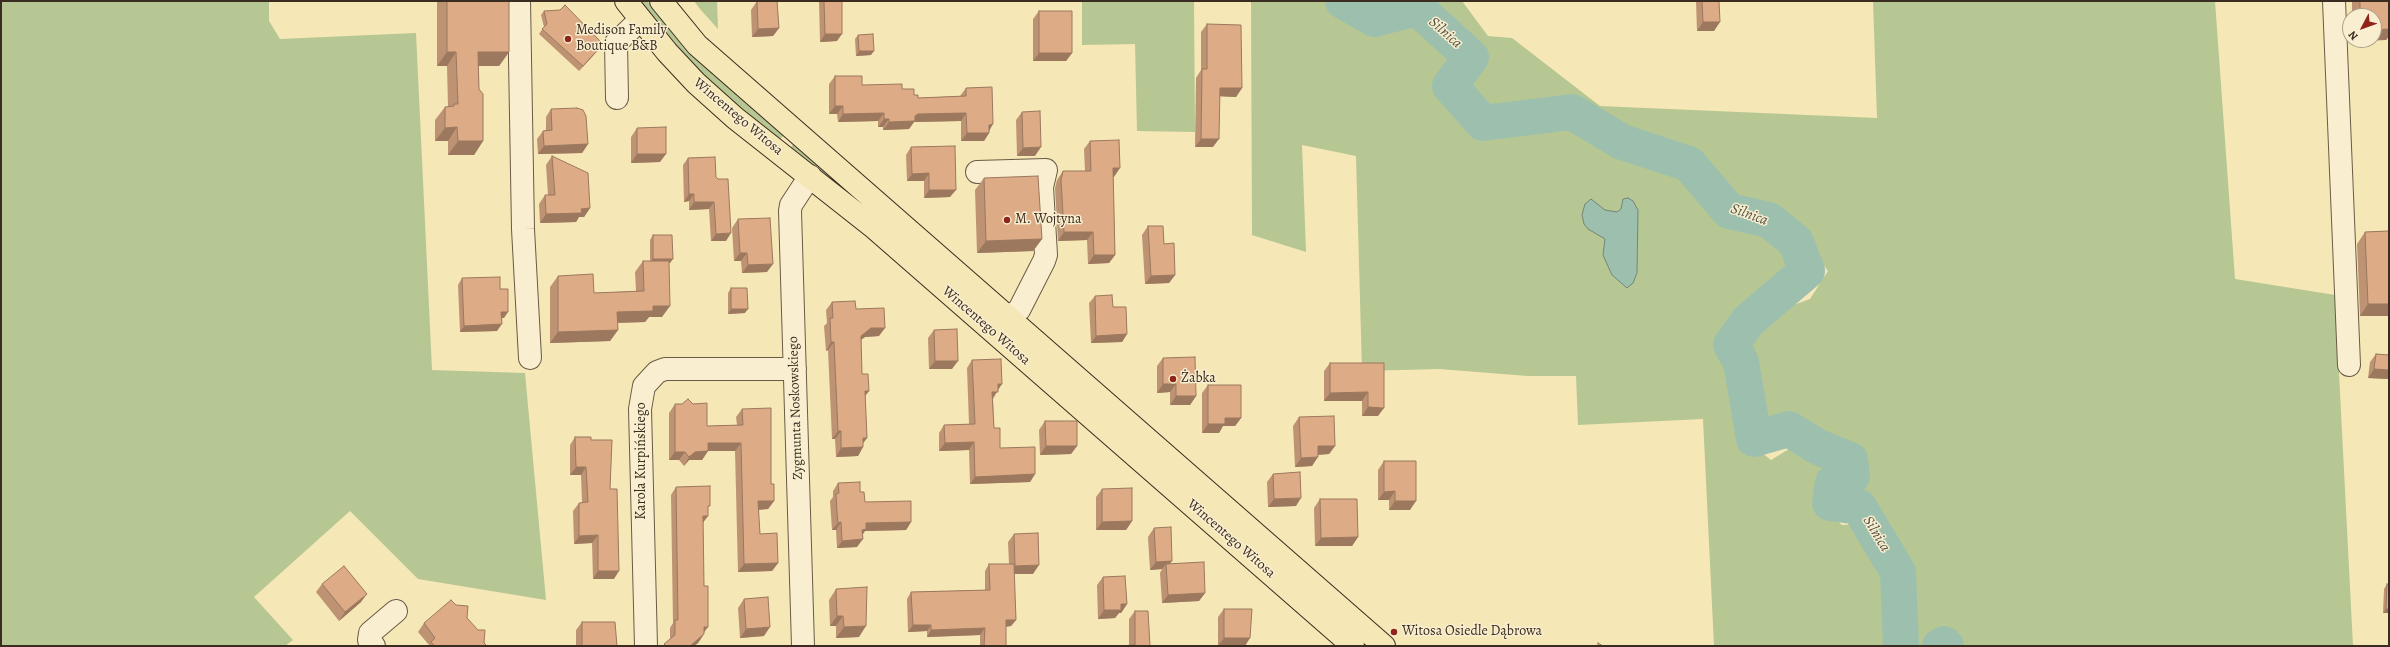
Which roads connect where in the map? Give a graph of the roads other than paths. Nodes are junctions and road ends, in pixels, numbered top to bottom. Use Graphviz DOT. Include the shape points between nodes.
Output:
graph roads {
  1 [pos="519,1"];
  2 [pos="626,1"];
  3 [pos="661,1"];
  4 [pos="2334,1"];
  5 [pos="640,20"];
  6 [pos="617,98"];
  7 [pos="977,172"];
  8 [pos="810,176"];
  9 [pos="1001,325"];
  10 [pos="530,358"];
  11 [pos="2349,365"];
  12 [pos="795,369"];
  13 [pos="396,611"];
  14 [pos="374,646"];
  15 [pos="646,646"];
  16 [pos="803,646"];
  17 [pos="1353,646"];
  18 [pos="1384,646"];
  1 -- 10 [label="street" via="523,229"];
  2 -- 5 [label="main road, Wincentego Witosa"];
  3 -- 9 [label="main road, Wincentego Witosa" via="697,45"];
  4 -- 11 [label="street"];
  5 -- 6 [label="street" via="616,43"];
  5 -- 8 [label="main road, Wincentego Witosa" via="696,83 735,118"];
  7 -- 9 [label="street" via="1046,170 1042,188 1046,255 1019,310"];
  8 -- 9 [label="main road, Wincentego Witosa"];
  8 -- 12 [label="street, Zygmunta Noskowskiego" via="791,205 790,212"];
  9 -- 17 [label="main road, Wincentego Witosa"];
  9 -- 18 [label="main road, Wincentego Witosa"];
  12 -- 15 [label="street, Karola Kurpińskiego" via="665,369 657,372 644,386 640,409"];
  12 -- 16 [label="street, Zygmunta Noskowskiego"];
  13 -- 14 [label="street" via="370,632 369,640"];
}
